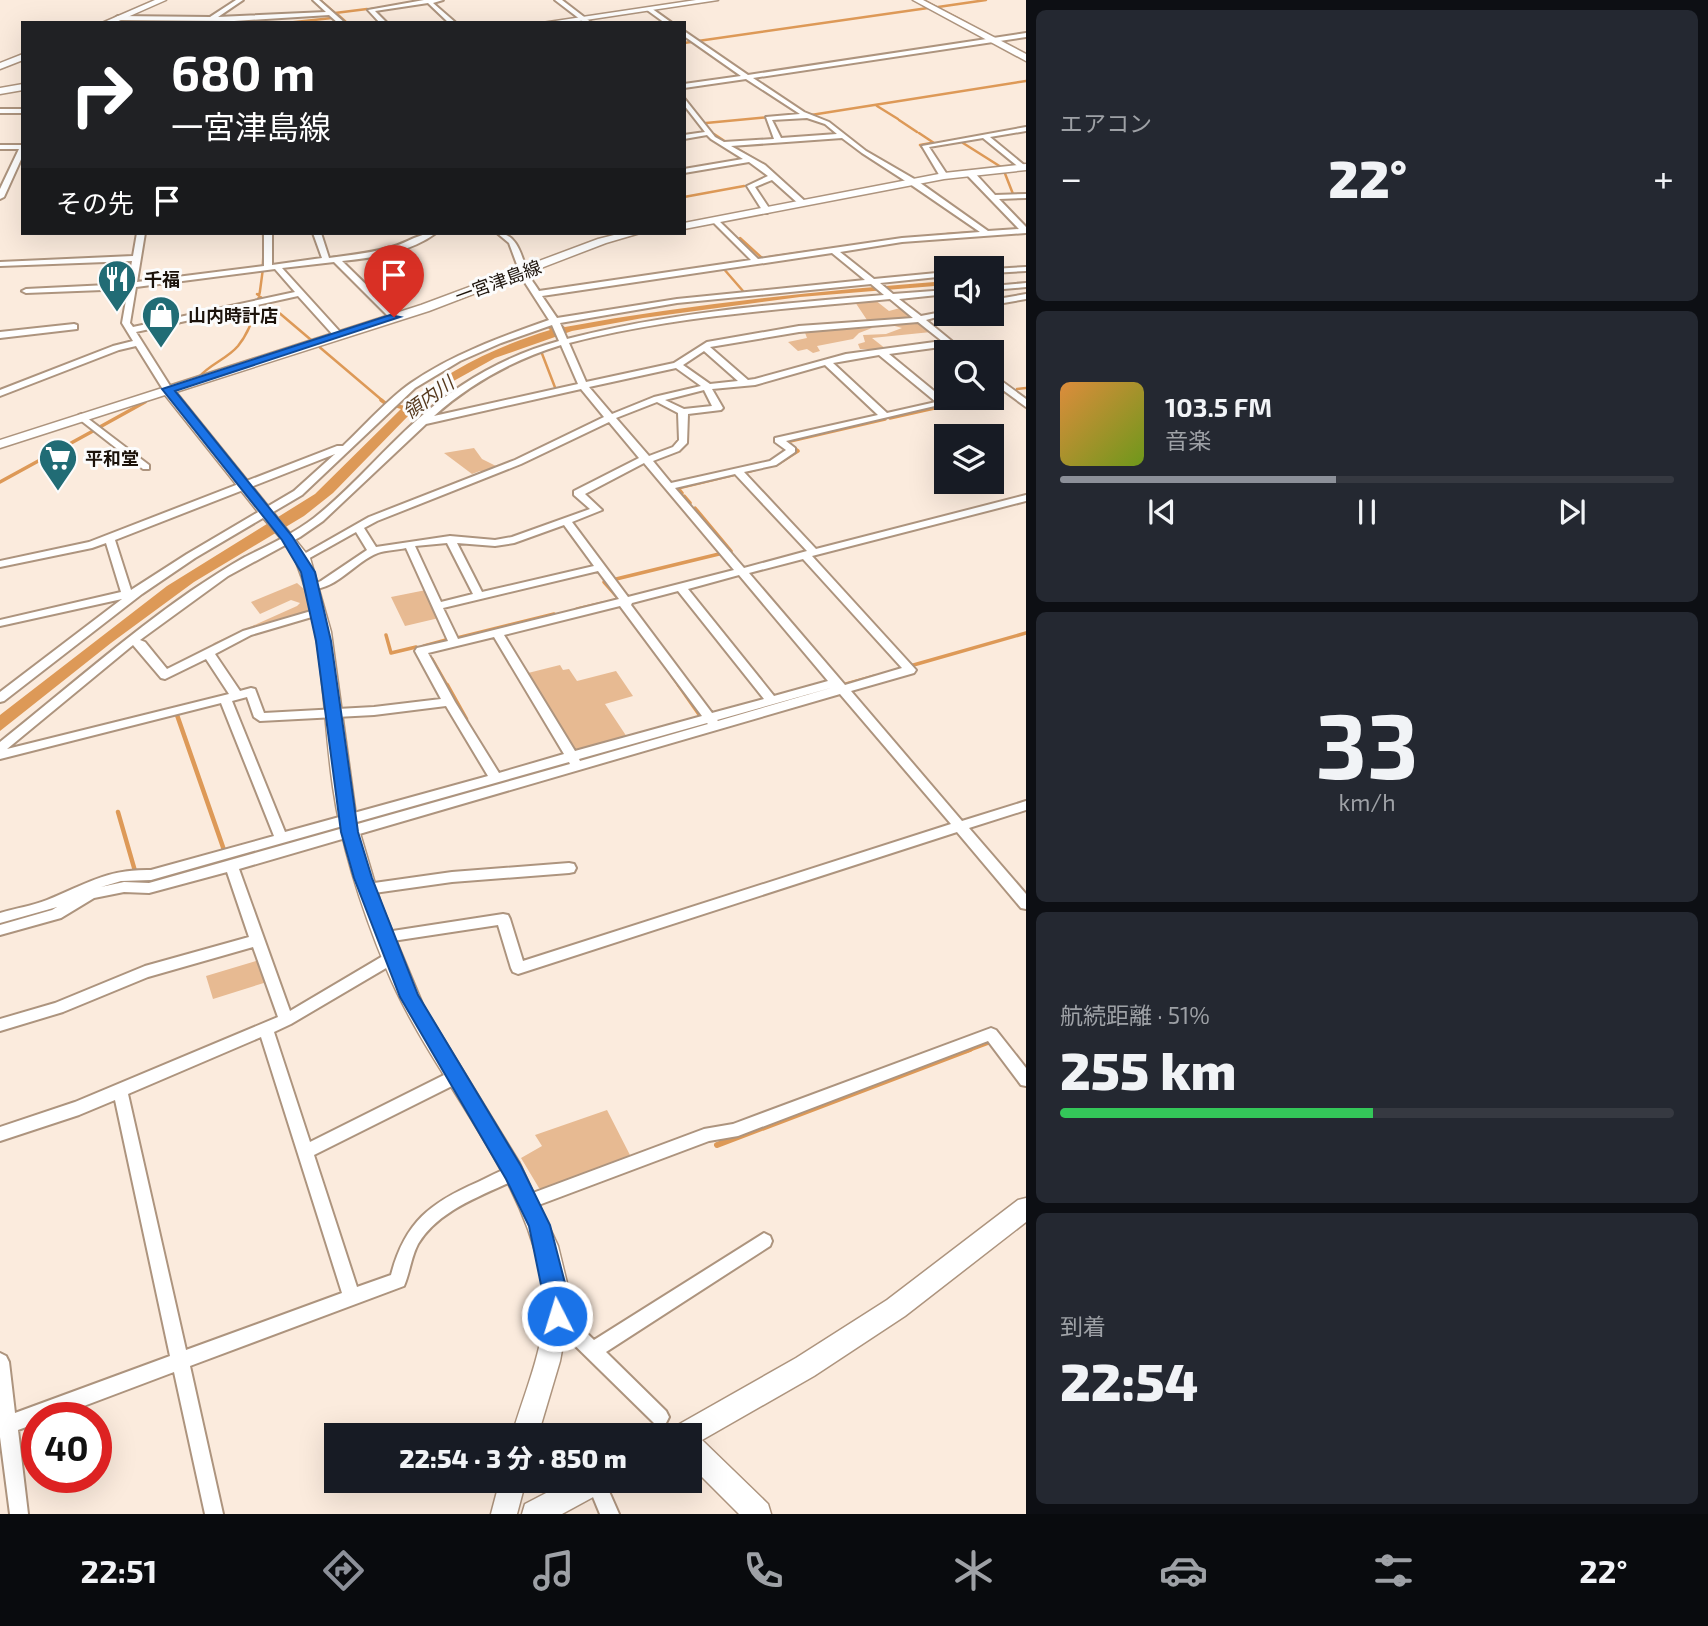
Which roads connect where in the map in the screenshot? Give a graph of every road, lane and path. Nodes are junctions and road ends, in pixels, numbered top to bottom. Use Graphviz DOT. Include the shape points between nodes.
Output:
graph roads {
  1 [pos="162,0"];
  2 [pos="240,0"];
  3 [pos="316,0"];
  4 [pos="440,0"];
  5 [pos="558,0"];
  6 [pos="712,0"];
  7 [pos="917,0"];
  8 [pos="428,1"];
  9 [pos="365,4"];
  10 [pos="649,9"];
  11 [pos="371,10"];
  12 [pos="331,13"];
  13 [pos="118,18"];
  14 [pos="586,20"];
  15 [pos="111,21"];
  16 [pos="209,21"];
  17 [pos="340,21"];
  18 [pos="382,21"];
  19 [pos="451,21"];
  20 [pos="666,21"];
  21 [pos="686,34"];
  22 [pos="1026,35"];
  23 [pos="991,40"];
  24 [pos="1026,58"];
  25 [pos="20,60"];
  26 [pos="0,66"];
  27 [pos="748,77"];
  28 [pos="686,86"];
  29 [pos="21,87"];
  30 [pos="0,91"];
  31 [pos="686,103"];
  32 [pos="0,111"];
  33 [pos="21,111"];
  34 [pos="810,116"];
  35 [pos="1026,129"];
  36 [pos="709,133"];
  37 [pos="845,136"];
  38 [pos="984,136"];
  39 [pos="686,137"];
  40 [pos="778,139"];
  41 [pos="723,144"];
  42 [pos="0,147"];
  43 [pos="21,147"];
  44 [pos="21,151"];
  45 [pos="750,160"];
  46 [pos="1023,167"];
  47 [pos="686,171"];
  48 [pos="21,173"];
  49 [pos="970,173"];
  50 [pos="9,174"];
  51 [pos="0,175"];
  52 [pos="944,176"];
  53 [pos="773,177"];
  54 [pos="914,182"];
  55 [pos="1026,196"];
  56 [pos="0,197"];
  57 [pos="993,197"];
  58 [pos="803,203"];
  59 [pos="767,211"];
  60 [pos="717,221"];
  61 [pos="686,226"];
  62 [pos="1025,231"];
  63 [pos="985,232"];
  64 [pos="141,235"];
  65 [pos="268,235"];
  66 [pos="318,235"];
  67 [pos="428,235"];
  68 [pos="503,235"];
  69 [pos="622,235"];
  70 [pos="833,250"];
  71 [pos="137,258"];
  72 [pos="331,260"];
  73 [pos="757,261"];
  74 [pos="0,264"];
  75 [pos="267,267"];
  76 [pos="1026,269"];
  77 [pos="1004,270"];
  78 [pos="523,272"];
  79 [pos="934,275"];
  80 [pos="873,281"];
  81 [pos="131,285"];
  82 [pos="1026,285"];
  83 [pos="1004,287"];
  84 [pos="26,291"];
  85 [pos="300,293"];
  86 [pos="934,293"];
  87 [pos="536,294"];
  88 [pos="891,296"];
  89 [pos="1026,296"];
  90 [pos="268,300"];
  91 [pos="1004,301"];
  92 [pos="251,303"];
  93 [pos="934,316"];
  94 [pos="394,317"];
  95 [pos="920,319"];
  96 [pos="555,321"];
  97 [pos="74,327"];
  98 [pos="131,330"];
  99 [pos="0,335"];
  100 [pos="338,335"];
  101 [pos="564,340"];
  102 [pos="946,340"];
  103 [pos="139,342"];
  104 [pos="934,345"];
  105 [pos="705,347"];
  106 [pos="881,352"];
  107 [pos="827,362"];
  108 [pos="677,365"];
  109 [pos="746,383"];
  110 [pos="583,386"];
  111 [pos="707,387"];
  112 [pos="1004,387"];
  113 [pos="167,389"];
  114 [pos="1026,390"];
  115 [pos="1004,391"];
  116 [pos="1009,391"];
  117 [pos="0,393"];
  118 [pos="934,396"];
  119 [pos="657,399"];
  120 [pos="1026,404"];
  121 [pos="934,405"];
  122 [pos="682,412"];
  123 [pos="885,416"];
  124 [pos="82,417"];
  125 [pos="611,417"];
  126 [pos="419,422"];
  127 [pos="0,444"];
  128 [pos="345,446"];
  129 [pos="647,459"];
  130 [pos="146,467"];
  131 [pos="737,471"];
  132 [pos="244,485"];
  133 [pos="670,486"];
  134 [pos="1026,498"];
  135 [pos="267,513"];
  136 [pos="568,522"];
  137 [pos="359,528"];
  138 [pos="109,537"];
  139 [pos="286,537"];
  140 [pos="450,538"];
  141 [pos="410,544"];
  142 [pos="373,551"];
  143 [pos="808,553"];
  144 [pos="302,558"];
  145 [pos="0,564"];
  146 [pos="599,568"];
  147 [pos="741,570"];
  148 [pos="313,587"];
  149 [pos="681,587"];
  150 [pos="133,593"];
  151 [pos="479,596"];
  152 [pos="626,603"];
  153 [pos="437,606"];
  154 [pos="318,612"];
  155 [pos="0,623"];
  156 [pos="497,633"];
  157 [pos="134,641"];
  158 [pos="454,643"];
  159 [pos="208,653"];
  160 [pos="840,686"];
  161 [pos="231,697"];
  162 [pos="0,698"];
  163 [pos="771,701"];
  164 [pos="449,702"];
  165 [pos="334,714"];
  166 [pos="712,722"];
  167 [pos="0,748"];
  168 [pos="0,755"];
  169 [pos="574,761"];
  170 [pos="495,777"];
  171 [pos="1026,805"];
  172 [pos="348,825"];
  173 [pos="959,826"];
  174 [pos="281,838"];
  175 [pos="231,866"];
  176 [pos="569,868"];
  177 [pos="367,889"];
  178 [pos="1026,904"];
  179 [pos="0,918"];
  180 [pos="0,930"];
  181 [pos="386,937"];
  182 [pos="257,940"];
  183 [pos="393,957"];
  184 [pos="286,1020"];
  185 [pos="0,1025"];
  186 [pos="266,1029"];
  187 [pos="455,1077"];
  188 [pos="1026,1080"];
  189 [pos="120,1090"];
  190 [pos="0,1134"];
  191 [pos="305,1152"];
  192 [pos="513,1173"];
  193 [pos="528,1202"];
  194 [pos="1026,1208"];
  195 [pos="764,1241"];
  196 [pos="352,1297"];
  197 [pos="557,1316"];
  198 [pos="592,1351"];
  199 [pos="180,1361"];
  200 [pos="0,1362"];
  201 [pos="660,1417"];
  202 [pos="528,1423"];
  203 [pos="702,1425"];
  204 [pos="4,1426"];
  205 [pos="702,1459"];
  206 [pos="510,1493"];
  207 [pos="574,1493"];
  208 [pos="602,1493"];
  209 [pos="19,1514"];
  210 [pos="214,1514"];
  211 [pos="504,1514"];
  212 [pos="535,1514"];
  213 [pos="610,1514"];
  214 [pos="758,1514"];
  1 -- 13 [label="street"];
  2 -- 16 [label="street"];
  3 -- 12 [label="street"];
  4 -- 8 [label="street"];
  5 -- 14 [label="street"];
  6 -- 10 [label="street"];
  7 -- 23 [label="street"];
  8 -- 11 [label="street"];
  8 -- 19 [label="street"];
  9 -- 11 [label="street"];
  10 -- 14 [label="street"];
  10 -- 20 [label="street"];
  11 -- 18 [label="street"];
  12 -- 16 [label="street"];
  12 -- 17 [label="street"];
  13 -- 15 [label="street"];
  13 -- 16 [label="street"];
  21 -- 27 [label="street"];
  22 -- 23 [label="street"];
  23 -- 24 [label="street"];
  23 -- 27 [label="street"];
  25 -- 26 [label="street"];
  27 -- 28 [label="street"];
  27 -- 34 [label="street"];
  29 -- 30 [label="street"];
  31 -- 36 [label="street"];
  32 -- 33 [label="street"];
  34 -- 37 [label="street"];
  34 -- 40 [label="street" via="768,118"];
  35 -- 38 [label="street"];
  36 -- 39 [label="street"];
  36 -- 41 [label="street"];
  37 -- 40 [label="street"];
  37 -- 54 [label="street"];
  38 -- 46 [label="street"];
  38 -- 52 [label="street" via="925,146"];
  40 -- 41 [label="street"];
  41 -- 45 [label="street"];
  42 -- 43 [label="street"];
  44 -- 50 [label="street"];
  45 -- 47 [label="street"];
  45 -- 53 [label="street"];
  46 -- 49 [label="street"];
  48 -- 50 [label="street"];
  49 -- 52 [label="street"];
  49 -- 57 [label="street"];
  50 -- 51 [label="street"];
  50 -- 56 [label="street"];
  52 -- 54 [label="street"];
  53 -- 58 [label="street"];
  53 -- 59 [label="street" via="751,187"];
  54 -- 58 [label="street"];
  54 -- 63 [label="street"];
  55 -- 57 [label="street"];
  57 -- 62 [label="street"];
  58 -- 59 [label="street"];
  59 -- 60 [label="street"];
  60 -- 61 [label="street"];
  60 -- 73 [label="street"];
  62 -- 63 [label="street"];
  63 -- 70 [label="street"];
  64 -- 71 [label="street"];
  65 -- 75 [label="street"];
  66 -- 72 [label="street"];
  67 -- 72 [label="street" via="414,243"];
  68 -- 78 [label="street" via="512,242"];
  69 -- 78 [label="street, 一宮津島線"];
  70 -- 73 [label="street"];
  70 -- 80 [label="street"];
  71 -- 74 [label="street"];
  71 -- 81 [label="street"];
  72 -- 75 [label="street"];
  72 -- 94 [label="street"];
  73 -- 87 [label="street"];
  75 -- 81 [label="street"];
  75 -- 85 [label="street"];
  76 -- 77 [label="street"];
  78 -- 87 [label="street"];
  78 -- 94 [label="street, 一宮津島線"];
  79 -- 80 [label="street"];
  80 -- 88 [label="street"];
  80 -- 96 [label="street" via="690,299"];
  81 -- 84 [label="street"];
  81 -- 98 [label="street" via="125,323"];
  82 -- 83 [label="street"];
  85 -- 90 [label="street"];
  85 -- 100 [label="street"];
  86 -- 88 [label="street"];
  87 -- 96 [label="street"];
  88 -- 95 [label="street"];
  88 -- 101 [label="street" via="716,314"];
  89 -- 91 [label="street"];
  90 -- 92 [label="street"];
  92 -- 98 [label="street"];
  93 -- 95 [label="street"];
  94 -- 100 [label="street, 一宮津島線"];
  95 -- 102 [label="street"];
  95 -- 105 [label="street" via="799,329"];
  96 -- 101 [label="street"];
  96 -- 128 [label="street" via="498,341 433,372 396,398"];
  97 -- 99 [label="street"];
  98 -- 103 [label="street"];
  100 -- 113 [label="street, 一宮津島線"];
  101 -- 110 [label="street"];
  101 -- 126 [label="street" via="466,384"];
  103 -- 113 [label="street"];
  103 -- 117 [label="street"];
  104 -- 106 [label="street"];
  105 -- 108 [label="street"];
  105 -- 109 [label="street"];
  106 -- 107 [label="street"];
  106 -- 118 [label="street"];
  107 -- 109 [label="street"];
  107 -- 123 [label="street"];
  108 -- 110 [label="street"];
  108 -- 111 [label="street"];
  109 -- 111 [label="street"];
  110 -- 125 [label="street"];
  110 -- 126 [label="street"];
  111 -- 119 [label="street"];
  111 -- 122 [label="street" via="718,408"];
  112 -- 116 [label="street"];
  113 -- 124 [label="street, 一宮津島線"];
  113 -- 132 [label="street"];
  114 -- 116 [label="street"];
  115 -- 116 [label="street"];
  116 -- 120 [label="street"];
  119 -- 122 [label="street"];
  119 -- 125 [label="street"];
  121 -- 123 [label="street"];
  122 -- 129 [label="street" via="680,446"];
  123 -- 131 [label="street" via="778,440 792,450 773,463"];
  124 -- 127 [label="street, 一宮津島線"];
  124 -- 130 [label="street"];
  125 -- 129 [label="street"];
  125 -- 137 [label="street" via="518,462"];
  126 -- 139 [label="street" via="347,496 315,522"];
  128 -- 132 [label="street"];
  128 -- 135 [label="street" via="298,494"];
  129 -- 133 [label="street"];
  129 -- 136 [label="street" via="578,493 597,510"];
  131 -- 133 [label="street"];
  131 -- 143 [label="street"];
  132 -- 135 [label="street"];
  132 -- 138 [label="street"];
  133 -- 147 [label="street"];
  134 -- 143 [label="street"];
  135 -- 139 [label="street"];
  135 -- 150 [label="street"];
  136 -- 140 [label="street" via="495,543"];
  136 -- 146 [label="street"];
  137 -- 142 [label="street"];
  137 -- 144 [label="street"];
  138 -- 145 [label="street" via="92,545"];
  138 -- 150 [label="street"];
  139 -- 144 [label="street"];
  139 -- 157 [label="street" via="226,572"];
  140 -- 141 [label="street"];
  140 -- 151 [label="street"];
  141 -- 142 [label="street"];
  141 -- 153 [label="street"];
  142 -- 148 [label="street"];
  143 -- 147 [label="street"];
  143 -- 160 [label="street" via="910,670"];
  144 -- 148 [label="street"];
  146 -- 151 [label="street"];
  146 -- 152 [label="street"];
  147 -- 149 [label="street"];
  147 -- 160 [label="street"];
  148 -- 154 [label="street"];
  149 -- 152 [label="street"];
  149 -- 163 [label="street"];
  150 -- 155 [label="street"];
  150 -- 162 [label="street"];
  151 -- 153 [label="street"];
  152 -- 156 [label="street"];
  152 -- 166 [label="street"];
  153 -- 158 [label="street"];
  154 -- 159 [label="street" via="247,633"];
  154 -- 165 [label="street"];
  156 -- 158 [label="street"];
  156 -- 169 [label="street"];
  157 -- 159 [label="street" via="164,675"];
  157 -- 167 [label="street"];
  158 -- 164 [label="street" via="421,651"];
  159 -- 161 [label="street"];
  160 -- 163 [label="street"];
  160 -- 166 [label="street"];
  160 -- 173 [label="street"];
  161 -- 165 [label="street" via="251,692 260,717"];
  161 -- 168 [label="street"];
  161 -- 174 [label="street"];
  163 -- 166 [label="street"];
  164 -- 165 [label="street"];
  164 -- 170 [label="street"];
  165 -- 172 [label="street"];
  166 -- 169 [label="street"];
  169 -- 170 [label="street"];
  169 -- 172 [label="street"];
  170 -- 172 [label="street"];
  171 -- 173 [label="street"];
  172 -- 174 [label="street"];
  172 -- 175 [label="street"];
  172 -- 177 [label="street"];
  173 -- 178 [label="street"];
  173 -- 181 [label="street" via="518,968 503,919"];
  174 -- 179 [label="street" via="151,875 95,881 53,903"];
  175 -- 180 [label="street" via="149,888 124,887 91,894 56,914"];
  175 -- 182 [label="street"];
  176 -- 177 [label="street"];
  177 -- 181 [label="street"];
  181 -- 183 [label="street"];
  182 -- 184 [label="street"];
  182 -- 185 [label="street" via="145,971 58,1008"];
  183 -- 184 [label="street"];
  183 -- 187 [label="street" via="427,1031"];
  184 -- 186 [label="street"];
  186 -- 189 [label="street"];
  186 -- 191 [label="street"];
  187 -- 191 [label="street"];
  187 -- 192 [label="street"];
  188 -- 193 [label="street" via="991,1034"];
  189 -- 190 [label="street"];
  189 -- 199 [label="street"];
  191 -- 196 [label="street"];
  192 -- 193 [label="street"];
  192 -- 196 [label="street" via="424,1222 410,1238 398,1280"];
  193 -- 197 [label="street" via="549,1259"];
  194 -- 203 [label="street" via="896,1308"];
  195 -- 198 [label="street"];
  196 -- 199 [label="street"];
  197 -- 198 [label="street"];
  197 -- 202 [label="street"];
  198 -- 201 [label="street"];
  199 -- 204 [label="street"];
  199 -- 210 [label="street"];
  200 -- 204 [label="street"];
  204 -- 209 [label="street"];
  205 -- 214 [label="street"];
  206 -- 211 [label="street"];
  207 -- 212 [label="street"];
  208 -- 213 [label="street"];
}
